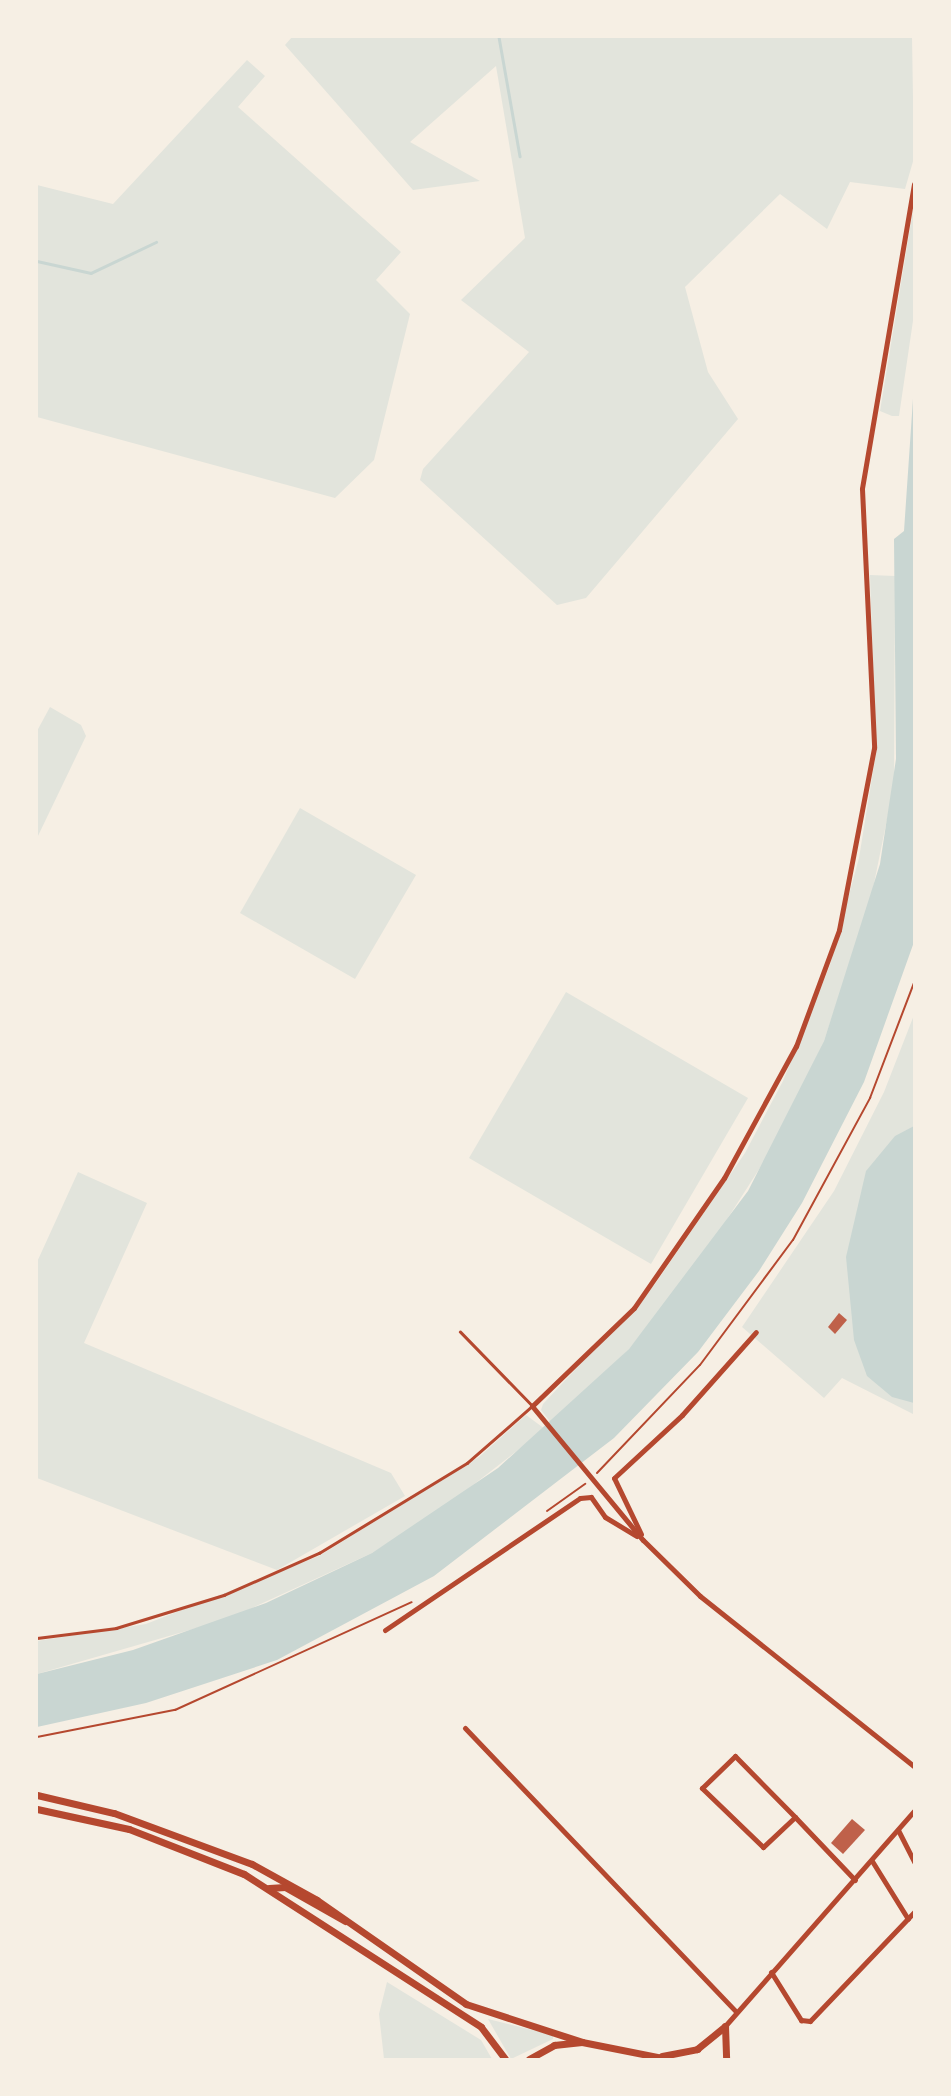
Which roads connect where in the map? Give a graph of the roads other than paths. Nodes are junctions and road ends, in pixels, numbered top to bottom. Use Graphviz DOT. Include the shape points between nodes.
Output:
graph roads {
  1 [pos="914,184"];
  2 [pos="460,1332"];
  3 [pos="756,1332"];
  4 [pos="532,1406"];
  5 [pos="643,1540"];
  6 [pos="386,1630"];
  7 [pos="37,1639"];
  8 [pos="465,1728"];
  9 [pos="914,1766"];
  10 [pos="37,1795"];
  11 [pos="37,1809"];
  12 [pos="914,1811"];
  13 [pos="795,1817"];
  14 [pos="898,1830"];
  15 [pos="872,1861"];
  16 [pos="914,1862"];
  17 [pos="855,1880"];
  18 [pos="269,1888"];
  19 [pos="914,1912"];
  20 [pos="908,1919"];
  21 [pos="349,1920"];
  22 [pos="771,1972"];
  23 [pos="736,2012"];
  24 [pos="726,2026"];
  25 [pos="582,2042"];
  26 [pos="657,2057"];
  27 [pos="505,2059"];
  28 [pos="529,2059"];
  29 [pos="668,2059"];
  30 [pos="726,2059"];
  1 -- 4 [label="street" via="862,489 874,748 839,930 796,1046 724,1178 634,1308"];
  2 -- 4 [label="lane"];
  3 -- 5 [label="street" via="614,1478"];
  4 -- 5 [label="street"];
  4 -- 7 [label="lane" via="467,1463 319,1553 167,1614"];
  5 -- 6 [label="street" via="605,1517 590,1497 580,1498"];
  5 -- 9 [label="street" via="730,1624"];
  8 -- 23 [label="street"];
  10 -- 21 [label="main road" via="114,1813 222,1851 288,1881"];
  11 -- 18 [label="main road" via="164,1840"];
  12 -- 14 [label="street"];
  13 -- 13 [label="street" via="735,1756 702,1787 763,1847"];
  13 -- 17 [label="street"];
  14 -- 15 [label="street"];
  14 -- 16 [label="street"];
  15 -- 17 [label="street"];
  15 -- 20 [label="street"];
  17 -- 22 [label="street"];
  18 -- 21 [label="main road" via="285,1887"];
  18 -- 27 [label="main road" via="481,2027"];
  19 -- 20 [label="street"];
  20 -- 22 [label="street" via="810,2021 801,2020"];
  21 -- 25 [label="main road" via="466,2004"];
  22 -- 23 [label="street"];
  23 -- 24 [label="street"];
  24 -- 26 [label="main road" via="691,2051"];
  24 -- 30 [label="main road"];
  25 -- 26 [label="main road"];
  25 -- 28 [label="main road" via="554,2045"];
  26 -- 29 [label="main road"];
}
